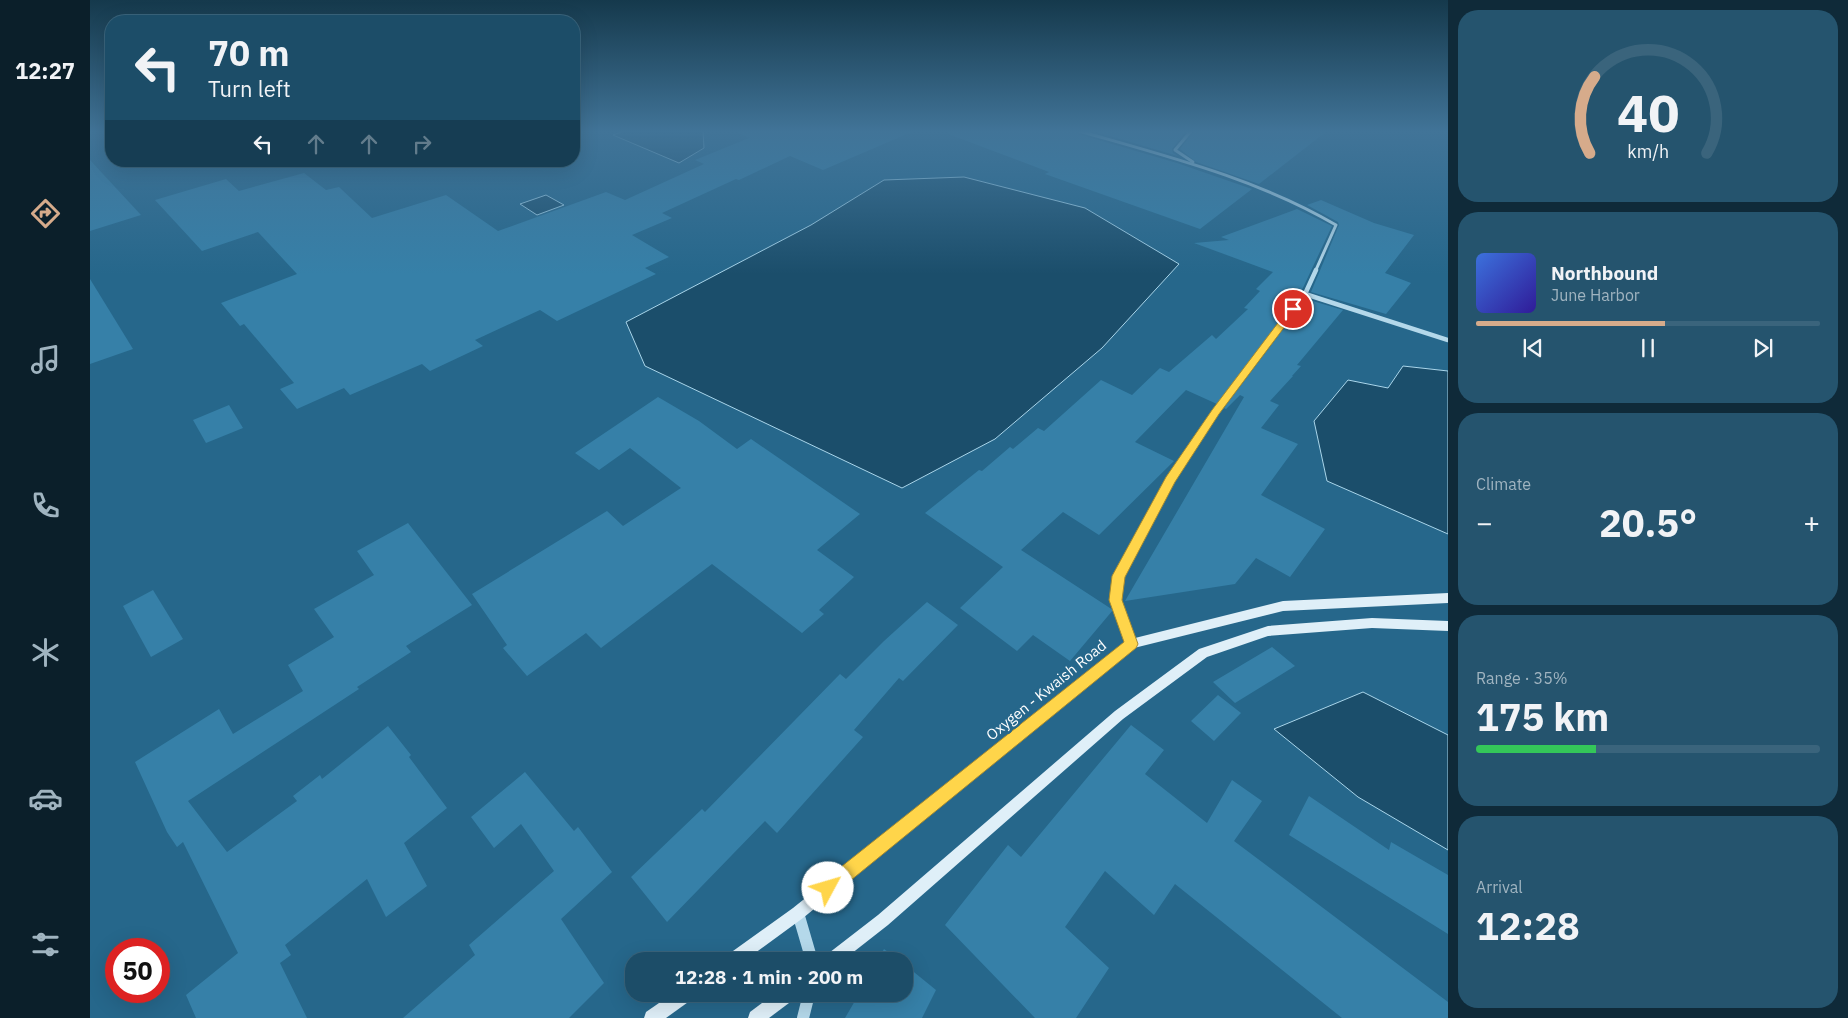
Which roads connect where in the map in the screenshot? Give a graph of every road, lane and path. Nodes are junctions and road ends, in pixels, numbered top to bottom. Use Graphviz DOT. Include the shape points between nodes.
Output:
graph roads {
  1 [pos="1230,179"];
  2 [pos="1305,294"];
  3 [pos="1448,340"];
  4 [pos="1448,598"];
  5 [pos="1448,626"];
  6 [pos="1131,644"];
  7 [pos="798,913"];
  8 [pos="743,952"];
  9 [pos="809,952"];
  10 [pos="842,952"];
  11 [pos="674,1002"];
  12 [pos="777,1002"];
  13 [pos="808,1002"];
  14 [pos="652,1018"];
  15 [pos="756,1018"];
  16 [pos="803,1018"];
  1 -- 2 [label="street" via="1309,209 1336,225"];
  2 -- 3 [label="street"];
  2 -- 6 [label="street" via="1221,404 1175,472 1118,576 1115,600"];
  4 -- 6 [label="main road, Oxygen - Kwaish Road" via="1283,606"];
  5 -- 10 [label="main road" via="1372,622 1268,631 1203,653 1119,715 883,920"];
  6 -- 7 [label="main road, Oxygen - Kwaish Road"];
  7 -- 8 [label="main road, Oxygen - Kwaish Road"];
  7 -- 9 [label="street"];
  11 -- 14 [label="main road"];
  12 -- 15 [label="main road"];
  13 -- 16 [label="street"];
}
